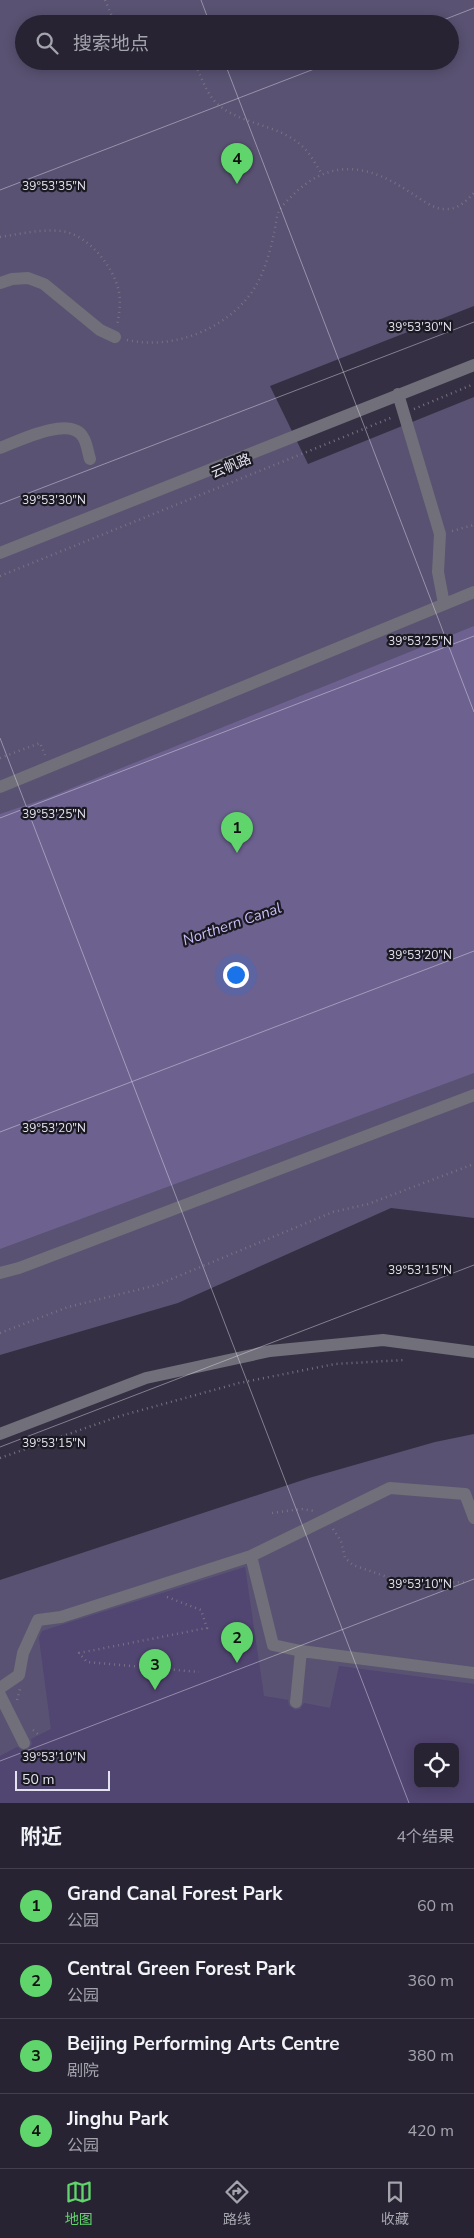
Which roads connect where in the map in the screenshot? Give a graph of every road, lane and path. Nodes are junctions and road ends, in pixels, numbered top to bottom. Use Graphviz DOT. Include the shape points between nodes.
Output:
graph roads {
  1 [pos="106,0"];
  2 [pos="112,15"];
  3 [pos="197,70"];
  4 [pos="322,174"];
  5 [pos="474,193"];
  6 [pos="0,237"];
  7 [pos="0,283"];
  8 [pos="115,337"];
  9 [pos="474,365"];
  10 [pos="474,384"];
  11 [pos="398,394"];
  12 [pos="403,413"];
  13 [pos="0,448"];
  14 [pos="90,459"];
  15 [pos="474,525"];
  16 [pos="440,534"];
  17 [pos="0,553"];
  18 [pos="0,576"];
  19 [pos="474,592"];
  20 [pos="444,604"];
  21 [pos="0,758"];
  22 [pos="50,767"];
  23 [pos="0,787"];
  24 [pos="474,1096"];
  25 [pos="474,1164"];
  26 [pos="0,1273"];
  27 [pos="0,1334"];
  28 [pos="474,1352"];
  29 [pos="404,1360"];
  30 [pos="0,1434"];
  31 [pos="0,1458"];
  32 [pos="272,1513"];
  33 [pos="474,1518"];
  34 [pos="328,1519"];
  35 [pos="251,1556"];
  36 [pos="464,1582"];
  37 [pos="147,1589"];
  38 [pos="301,1651"];
  39 [pos="199,1672"];
  40 [pos="474,1672"];
  41 [pos="22,1685"];
  42 [pos="0,1688"];
  43 [pos="0,1695"];
  44 [pos="296,1702"];
  45 [pos="17,1705"];
  46 [pos="26,1725"];
  47 [pos="39,1735"];
  48 [pos="24,1743"];
  1 -- 2 [label="path"];
  3 -- 4 [label="path" via="206,89 221,107 303,146"];
  4 -- 5 [label="path" via="346,167 371,173 394,182 434,207 447,210 462,206"];
  4 -- 8 [label="path" via="298,190 279,211 259,280 241,307 186,339 161,343"];
  6 -- 8 [label="path" via="63,231 84,240 114,274 119,293"];
  7 -- 8 [label="street" via="28,278 44,284 100,330"];
  9 -- 11 [label="street, 云帆路"];
  10 -- 12 [label="path, 云帆路"];
  11 -- 12 [label="street"];
  11 -- 17 [label="street, 云帆路"];
  12 -- 16 [label="street"];
  12 -- 18 [label="path, 云帆路"];
  13 -- 14 [label="street" via="61,427 72,428 83,436"];
  15 -- 16 [label="path"];
  16 -- 20 [label="street" via="438,572"];
  19 -- 20 [label="street"];
  20 -- 22 [label="street"];
  21 -- 22 [label="path" via="40,743"];
  22 -- 23 [label="street"];
  24 -- 26 [label="street"];
  25 -- 27 [label="path" via="368,1204 333,1212 156,1285 68,1308"];
  28 -- 30 [label="street" via="383,1340 270,1351 146,1378"];
  29 -- 31 [label="path" via="335,1364 239,1383 120,1416"];
  32 -- 34 [label="path" via="313,1510"];
  33 -- 34 [label="street" via="465,1494 390,1488"];
  34 -- 35 [label="street"];
  34 -- 36 [label="path" via="341,1541 344,1558 353,1565 393,1579 428,1583"];
  35 -- 37 [label="street"];
  35 -- 38 [label="street" via="273,1645"];
  37 -- 39 [label="path" via="201,1610 207,1628 79,1653 87,1662"];
  37 -- 42 [label="street" via="38,1620 23,1653 19,1674"];
  38 -- 40 [label="street"];
  38 -- 44 [label="street"];
  41 -- 45 [label="path"];
  43 -- 48 [label="street"];
  46 -- 47 [label="path"];
}
